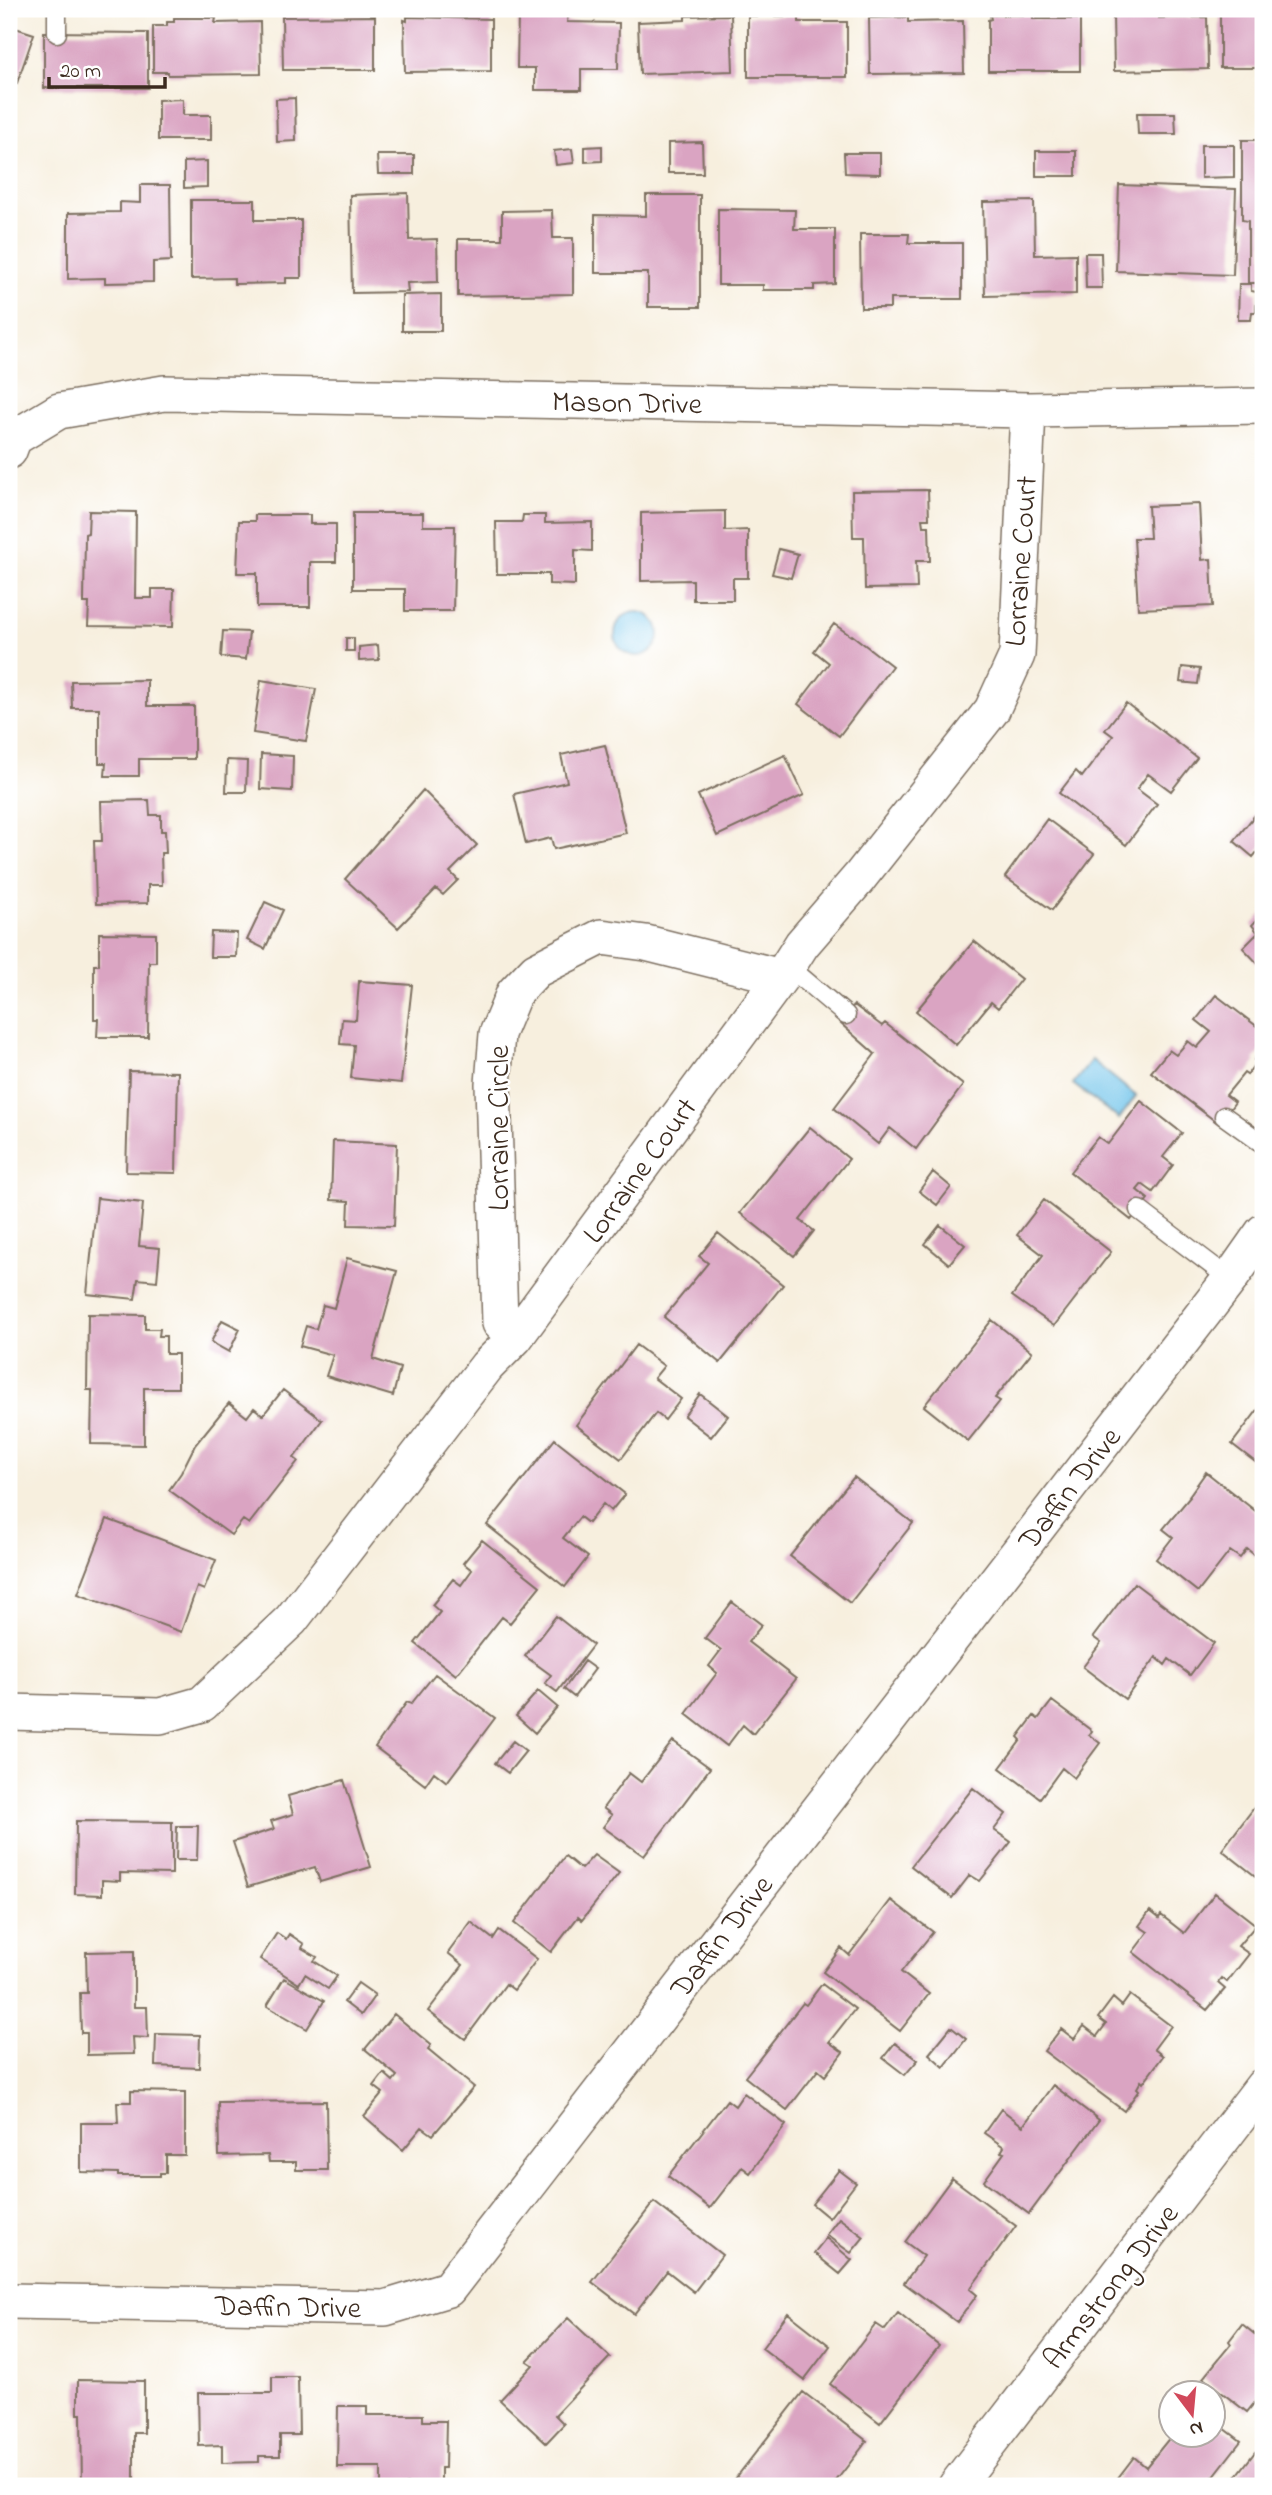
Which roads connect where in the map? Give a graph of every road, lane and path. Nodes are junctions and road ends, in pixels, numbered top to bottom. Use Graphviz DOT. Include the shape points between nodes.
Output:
graph roads {
  1 [pos="58,9"];
  2 [pos="57,33"];
  3 [pos="1263,406"];
  4 [pos="1028,410"];
  5 [pos="9,451"];
  6 [pos="784,972"];
  7 [pos="846,1015"];
  8 [pos="1224,1116"];
  9 [pos="1263,1144"];
  10 [pos="1139,1210"];
  11 [pos="1263,1232"];
  12 [pos="1230,1279"];
  13 [pos="515,1338"];
  14 [pos="9,1712"];
  15 [pos="1263,2086"];
  16 [pos="9,2301"];
  17 [pos="969,2481"];
  1 -- 2 [label="lane"];
  3 -- 4 [label="street, Mason Drive"];
  4 -- 5 [label="street, Mason Drive" via="164,393 59,411 14,438"];
  4 -- 6 [label="street, Lorraine Court" via="1017,655 992,710"];
  6 -- 7 [label="lane"];
  6 -- 13 [label="street, Lorraine Court"];
  6 -- 13 [label="street, Lorraine Circle" via="601,937 536,970 514,993 497,1034 494,1084 500,1323"];
  8 -- 9 [label="lane"];
  10 -- 12 [label="lane"];
  11 -- 12 [label="street, Daffin Drive"];
  12 -- 16 [label="street, Daffin Drive" via="448,2289 385,2308"];
  13 -- 14 [label="street, Lorraine Court" via="488,1366 291,1620 202,1704 160,1716"];
  15 -- 17 [label="street, Armstrong Drive"];
}
